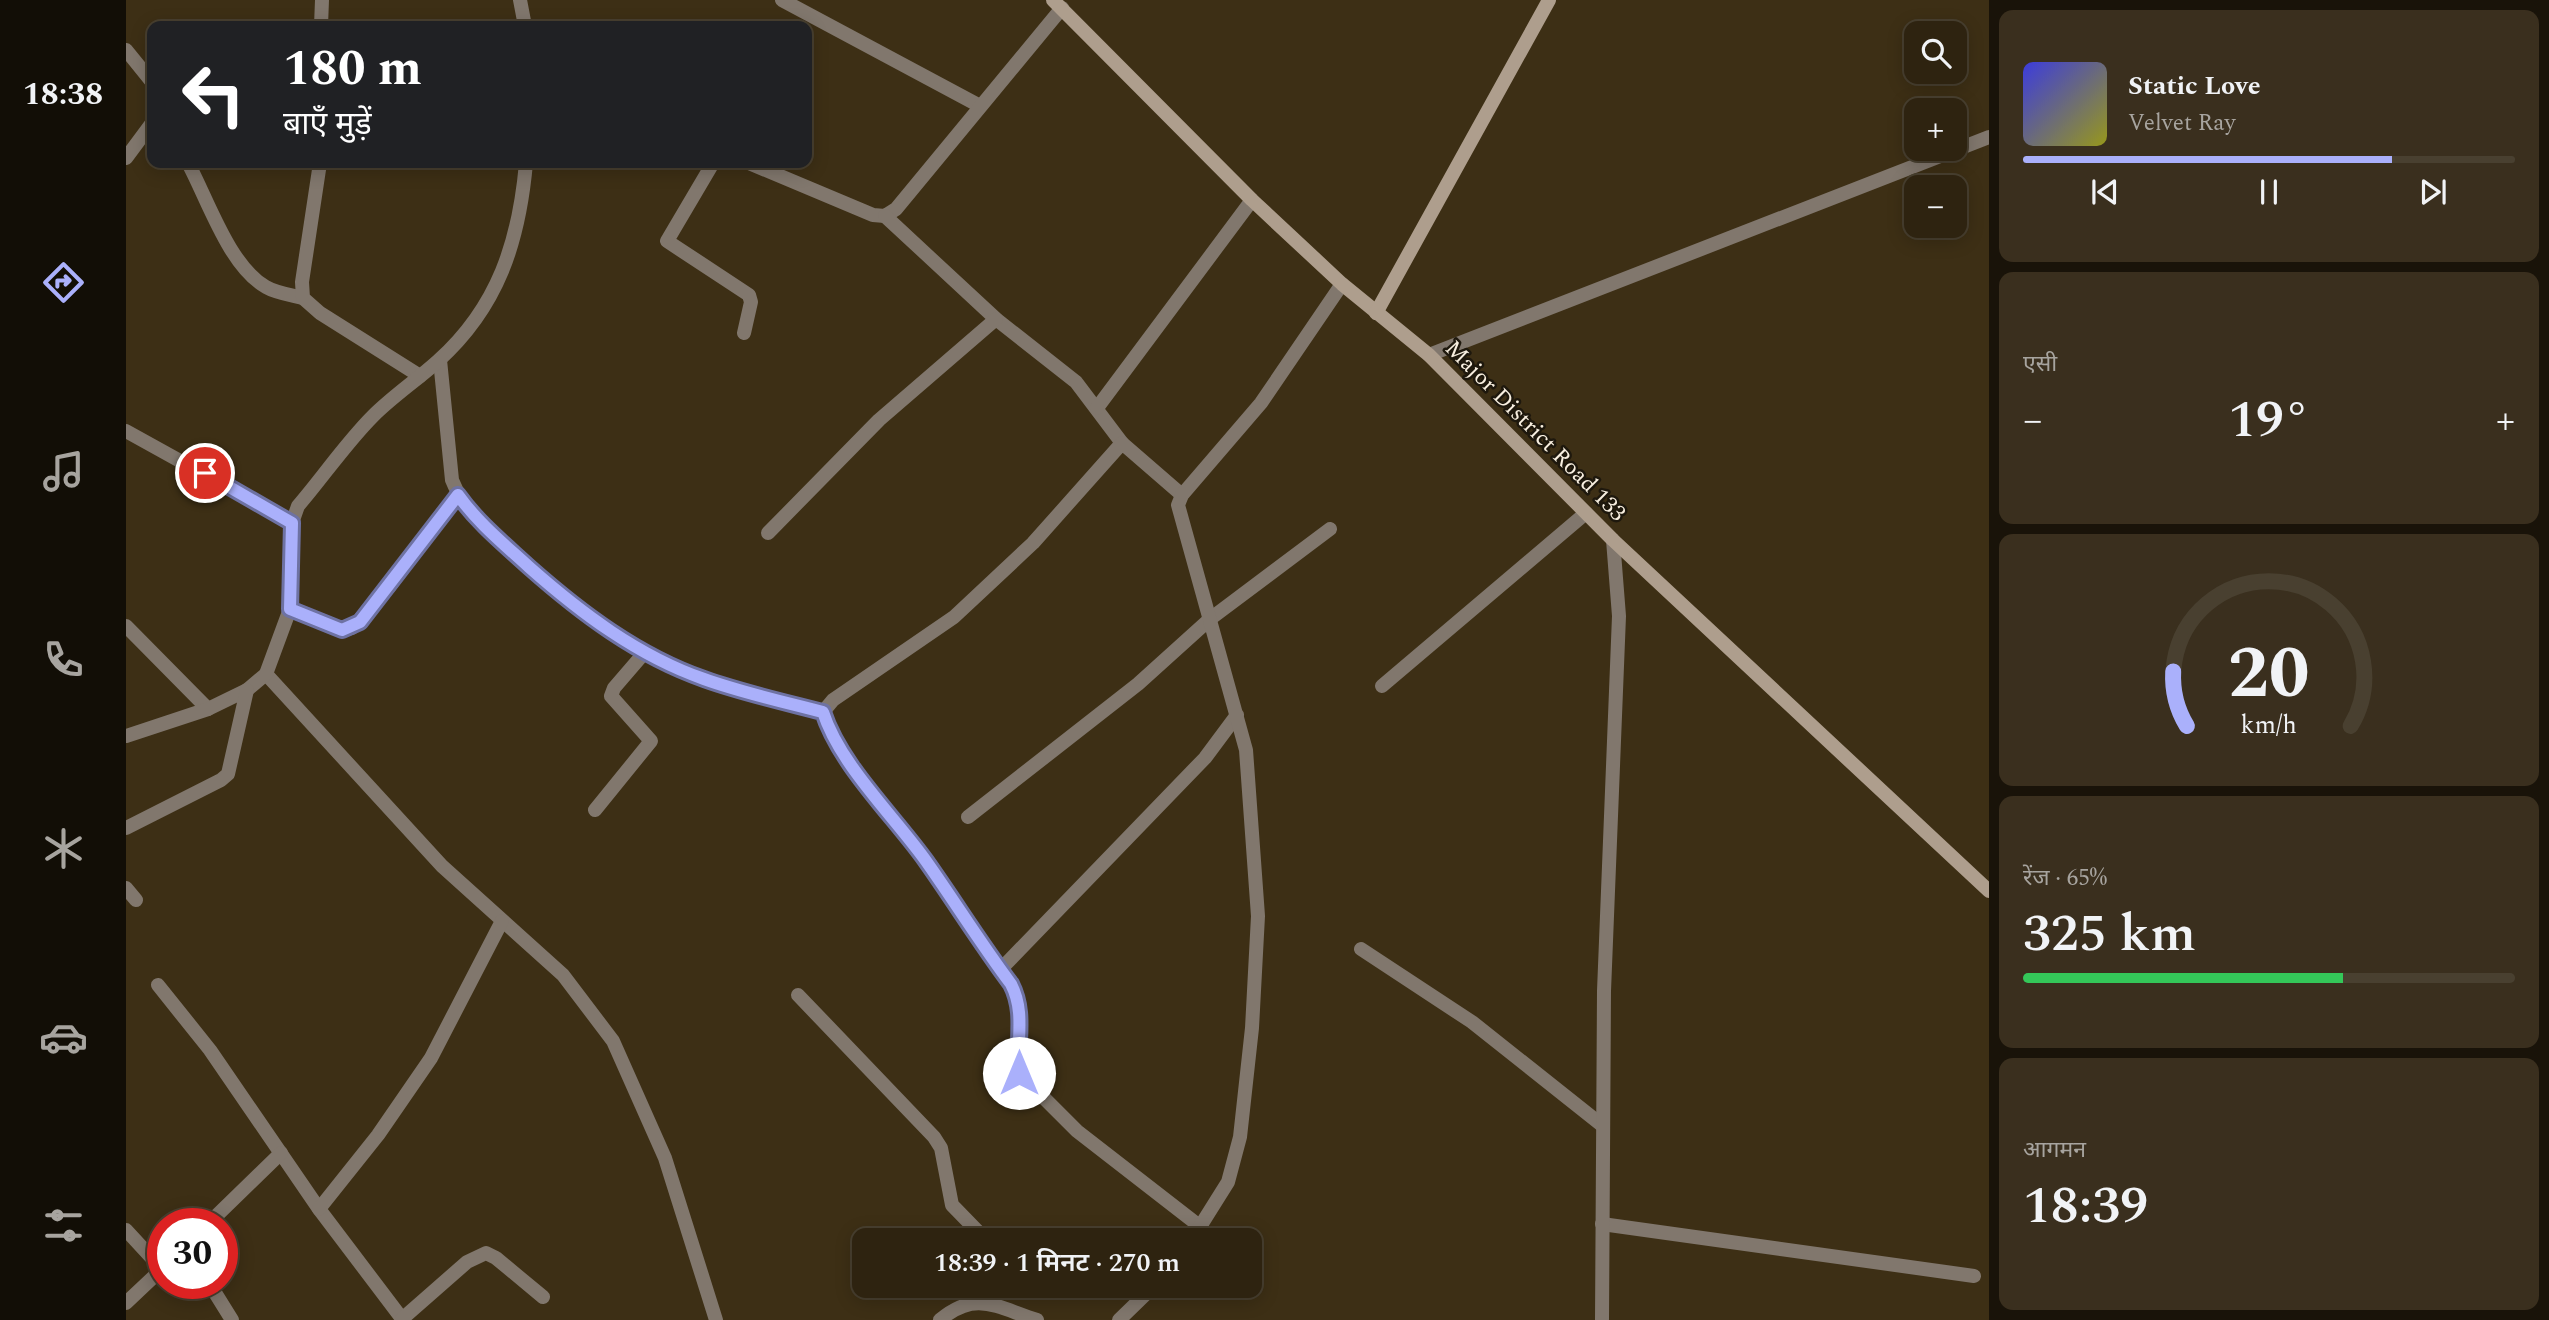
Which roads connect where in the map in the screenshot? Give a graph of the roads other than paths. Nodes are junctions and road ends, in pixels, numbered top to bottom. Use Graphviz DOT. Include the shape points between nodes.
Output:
graph roads {
  1 [pos="321,0"];
  2 [pos="520,0"];
  3 [pos="782,0"];
  4 [pos="1549,0"];
  5 [pos="1057,4"];
  6 [pos="321,21"];
  7 [pos="524,21"];
  8 [pos="126,50"];
  9 [pos="147,72"];
  10 [pos="980,106"];
  11 [pos="147,130"];
  12 [pos="1989,137"];
  13 [pos="126,158"];
  14 [pos="190,168"];
  15 [pos="319,168"];
  16 [pos="526,168"];
  17 [pos="710,168"];
  18 [pos="761,168"];
  19 [pos="1252,200"];
  20 [pos="885,216"];
  21 [pos="1342,284"];
  22 [pos="303,298"];
  23 [pos="1376,313"];
  24 [pos="996,319"];
  25 [pos="744,333"];
  26 [pos="1429,355"];
  27 [pos="440,360"];
  28 [pos="420,376"];
  29 [pos="1097,408"];
  30 [pos="126,431"];
  31 [pos="1122,443"];
  32 [pos="458,495"];
  33 [pos="1182,495"];
  34 [pos="1586,513"];
  35 [pos="292,523"];
  36 [pos="1330,529"];
  37 [pos="768,533"];
  38 [pos="1613,540"];
  39 [pos="290,609"];
  40 [pos="1210,619"];
  41 [pos="126,626"];
  42 [pos="645,652"];
  43 [pos="266,674"];
  44 [pos="1382,686"];
  45 [pos="247,690"];
  46 [pos="208,709"];
  47 [pos="823,712"];
  48 [pos="1237,715"];
  49 [pos="126,736"];
  50 [pos="595,810"];
  51 [pos="968,817"];
  52 [pos="126,828"];
  53 [pos="126,888"];
  54 [pos="1989,891"];
  55 [pos="136,900"];
  56 [pos="502,921"];
  57 [pos="1361,948"];
  58 [pos="1000,970"];
  59 [pos="158,985"];
  60 [pos="798,995"];
  61 [pos="1603,1126"];
  62 [pos="281,1153"];
  63 [pos="224,1208"];
  64 [pos="319,1209"];
  65 [pos="1602,1224"];
  66 [pos="974,1228"];
  67 [pos="1202,1228"];
  68 [pos="126,1230"];
  69 [pos="147,1253"];
  70 [pos="1974,1276"];
  71 [pos="147,1283"];
  72 [pos="543,1297"];
  73 [pos="968,1298"];
  74 [pos="1142,1298"];
  75 [pos="219,1299"];
  76 [pos="965,1302"];
  77 [pos="126,1303"];
  78 [pos="402,1319"];
  79 [pos="232,1320"];
  80 [pos="716,1320"];
  81 [pos="940,1320"];
  82 [pos="1037,1320"];
  83 [pos="1119,1320"];
  84 [pos="1602,1320"];
  1 -- 6 [label="street"];
  2 -- 7 [label="street"];
  3 -- 10 [label="street"];
  4 -- 23 [label="main road"];
  5 -- 10 [label="street"];
  5 -- 19 [label="main road, Major District Road 133"];
  8 -- 9 [label="street"];
  10 -- 20 [label="street" via="896,209"];
  11 -- 13 [label="street"];
  12 -- 26 [label="street"];
  14 -- 22 [label="street" via="234,255 249,275 269,289"];
  15 -- 22 [label="street"];
  16 -- 27 [label="street" via="507,265 485,307"];
  17 -- 25 [label="street" via="667,241 749,295"];
  18 -- 20 [label="street"];
  19 -- 21 [label="main road, Major District Road 133"];
  19 -- 29 [label="street"];
  20 -- 24 [label="street"];
  21 -- 23 [label="main road, Major District Road 133"];
  21 -- 33 [label="street" via="1261,402"];
  22 -- 28 [label="street"];
  23 -- 26 [label="main road, Major District Road 133"];
  24 -- 29 [label="street" via="1052,359"];
  24 -- 37 [label="street" via="879,420"];
  26 -- 34 [label="main road, Major District Road 133"];
  27 -- 28 [label="street"];
  27 -- 32 [label="street" via="449,465"];
  28 -- 35 [label="street" via="372,417 298,506"];
  29 -- 31 [label="street"];
  30 -- 35 [label="street"];
  31 -- 33 [label="street"];
  31 -- 47 [label="street" via="1033,543 954,617 833,700"];
  32 -- 39 [label="street" via="352,628 342,630"];
  32 -- 42 [label="street" via="485,527 544,580"];
  33 -- 40 [label="street" via="1178,513"];
  34 -- 38 [label="main road, Major District Road 133"];
  34 -- 44 [label="street"];
  35 -- 39 [label="street"];
  36 -- 40 [label="street"];
  38 -- 54 [label="main road, Major District Road 133"];
  38 -- 61 [label="street" via="1619,616"];
  39 -- 43 [label="street"];
  40 -- 48 [label="street"];
  40 -- 51 [label="street" via="1138,684"];
  41 -- 46 [label="street"];
  42 -- 47 [label="street" via="704,679"];
  42 -- 50 [label="street" via="611,696 651,741"];
  43 -- 45 [label="street"];
  43 -- 56 [label="street" via="443,866"];
  45 -- 46 [label="street"];
  45 -- 52 [label="street" via="228,774"];
  46 -- 49 [label="street"];
  47 -- 58 [label="street" via="853,766"];
  48 -- 58 [label="street" via="1205,758"];
  48 -- 67 [label="street" via="1246,750 1258,916 1252,1028 1240,1137 1228,1182"];
  53 -- 55 [label="street"];
  56 -- 64 [label="street" via="431,1058"];
  56 -- 80 [label="street" via="563,975 613,1041 665,1158"];
  57 -- 61 [label="street" via="1472,1021"];
  58 -- 67 [label="street" via="1019,1000 1019,1073 1077,1131"];
  59 -- 62 [label="street" via="210,1049"];
  60 -- 66 [label="street" via="934,1137 941,1148 952,1205"];
  61 -- 65 [label="street"];
  62 -- 63 [label="street"];
  62 -- 64 [label="street"];
  64 -- 78 [label="street"];
  65 -- 70 [label="street"];
  65 -- 84 [label="street"];
  68 -- 69 [label="street"];
  71 -- 77 [label="street"];
  72 -- 78 [label="street" via="486,1253 467,1262"];
  73 -- 76 [label="street"];
  74 -- 83 [label="street"];
  75 -- 79 [label="street"];
  76 -- 81 [label="street"];
  76 -- 82 [label="street"];
}
